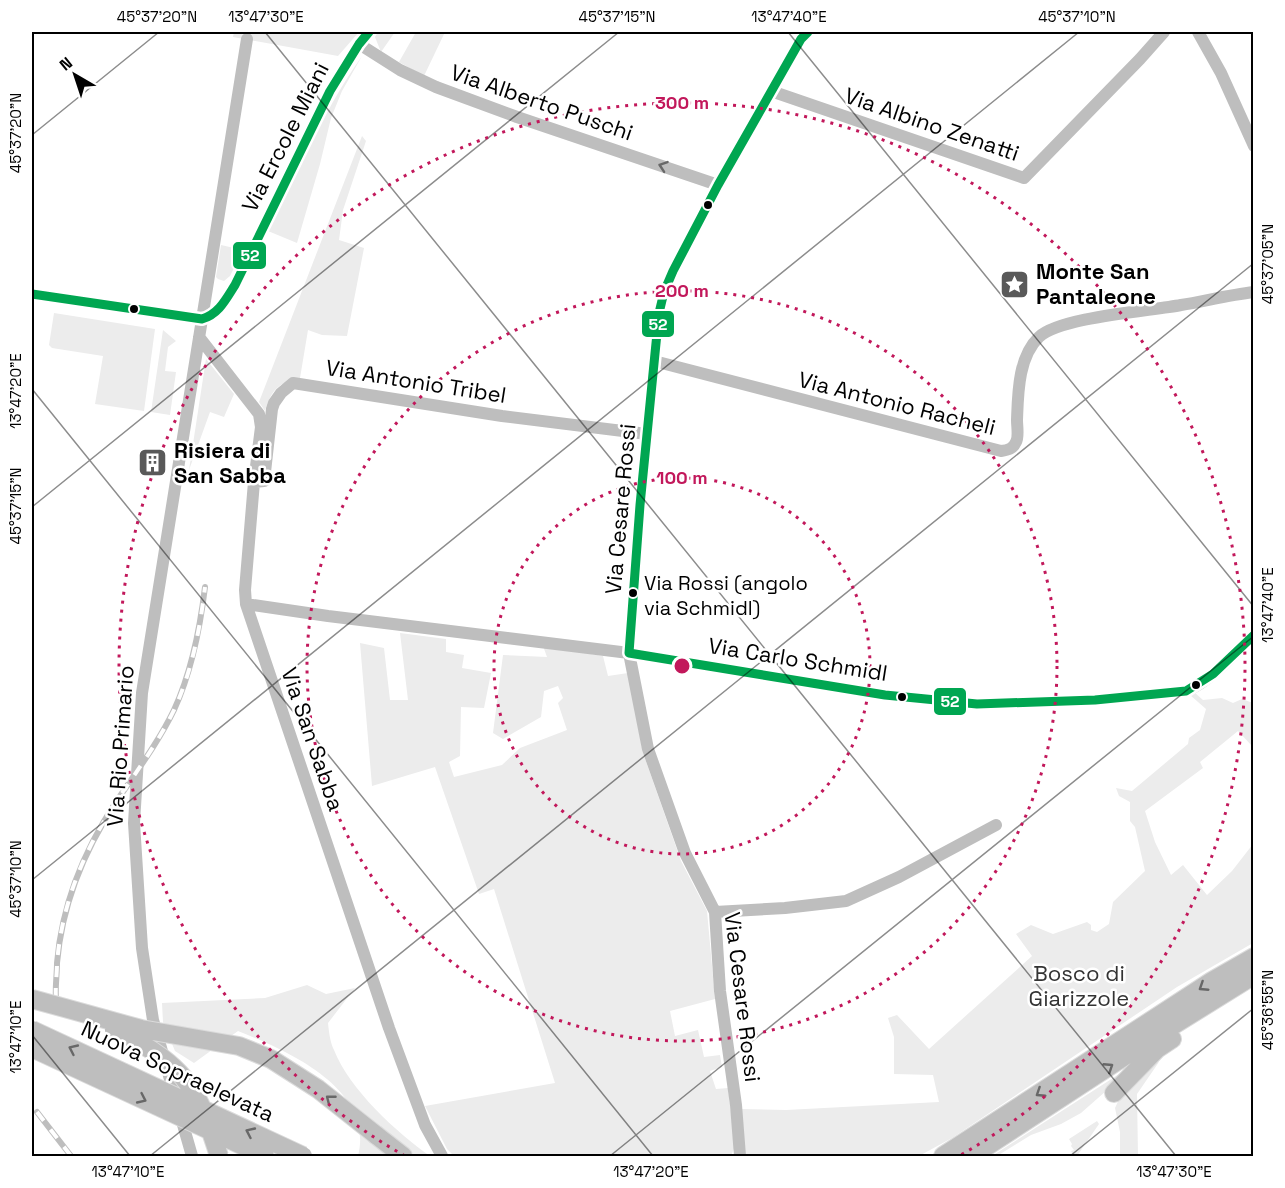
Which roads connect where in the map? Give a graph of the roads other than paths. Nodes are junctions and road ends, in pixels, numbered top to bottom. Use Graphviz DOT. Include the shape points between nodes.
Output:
graph roads {
  1 [pos="369,32"];
  2 [pos="808,32"];
  3 [pos="1164,32"];
  4 [pos="1198,32"];
  5 [pos="248,39"];
  6 [pos="359,44"];
  7 [pos="771,91"];
  8 [pos="1254,146"];
  9 [pos="718,185"];
  10 [pos="1254,292"];
  11 [pos="32,294"];
  12 [pos="202,319"];
  13 [pos="199,337"];
  14 [pos="654,361"];
  15 [pos="647,434"];
  16 [pos="254,482"];
  17 [pos="246,604"];
  18 [pos="1254,635"];
  19 [pos="629,652"];
  20 [pos="996,825"];
  21 [pos="715,912"];
  22 [pos="1254,957"];
  23 [pos="1254,975"];
  24 [pos="1254,981"];
  25 [pos="32,999"];
  26 [pos="74,1012"];
  27 [pos="32,1030"];
  28 [pos="32,1048"];
  29 [pos="1114,1094"];
  30 [pos="192,1156"];
  31 [pos="219,1156"];
  32 [pos="265,1156"];
  33 [pos="303,1156"];
  34 [pos="403,1156"];
  35 [pos="442,1156"];
  36 [pos="740,1156"];
  37 [pos="942,1156"];
  38 [pos="972,1156"];
  1 -- 6 [label="street, Via Ercole Miani"];
  2 -- 7 [label="street, Via Cesare Rossi"];
  3 -- 7 [label="street, Via Albino Zenatti" via="1024,178"];
  4 -- 8 [label="street"];
  5 -- 12 [label="street, Via Rio Primario"];
  9 -- 6 [label="street, Via Alberto Puschi, one-way" via="436,87"];
  6 -- 12 [label="street, Via Ercole Miani" via="330,91 235,285 212,316"];
  7 -- 9 [label="street, Via Cesare Rossi"];
  9 -- 14 [label="street, Via Cesare Rossi" via="664,292"];
  10 -- 14 [label="street, Via Antonio Racheli" via="1088,319 1040,336 1022,370 1017,441 1011,449 1001,451"];
  11 -- 12 [label="street"];
  12 -- 13 [label="street, Via Rio Primario"];
  13 -- 16 [label="street, Via San Sabba" via="260,414"];
  13 -- 30 [label="street, Via Rio Primario" via="141,693 134,823 142,948 153,1020"];
  14 -- 15 [label="street, Via Cesare Rossi"];
  15 -- 16 [label="street, Via Antonio Tribel" via="293,383 274,403 264,481"];
  15 -- 19 [label="street, Via Cesare Rossi"];
  16 -- 17 [label="street, Via San Sabba"];
  17 -- 19 [label="street, Via Carlo Schmidl"];
  17 -- 35 [label="street, Via San Sabba" via="396,1049 425,1125"];
  18 -- 19 [label="street, Via Carlo Schmidl" via="1197,687 1186,691 1095,700 977,704 885,695"];
  19 -- 21 [label="street, Via Cesare Rossi" via="652,760 685,853"];
  20 -- 21 [label="street" via="846,901"];
  21 -- 36 [label="street, Via Cesare Rossi" via="720,991"];
  22 -- 37 [label="highway, one-way"];
  38 -- 23 [label="highway, one-way"];
  24 -- 29 [label="highway" via="1157,1049"];
  25 -- 26 [label="highway, bridge"];
  26 -- 31 [label="highway, bridge" via="129,1036 178,1070 199,1100"];
  34 -- 26 [label="highway, one-way, bridge" via="318,1089 271,1059 239,1046 141,1029"];
  33 -- 27 [label="highway, Nuova Sopraelevata, one-way, bridge"];
  28 -- 32 [label="highway, Nuova Sopraelevata, one-way, bridge"];
}
